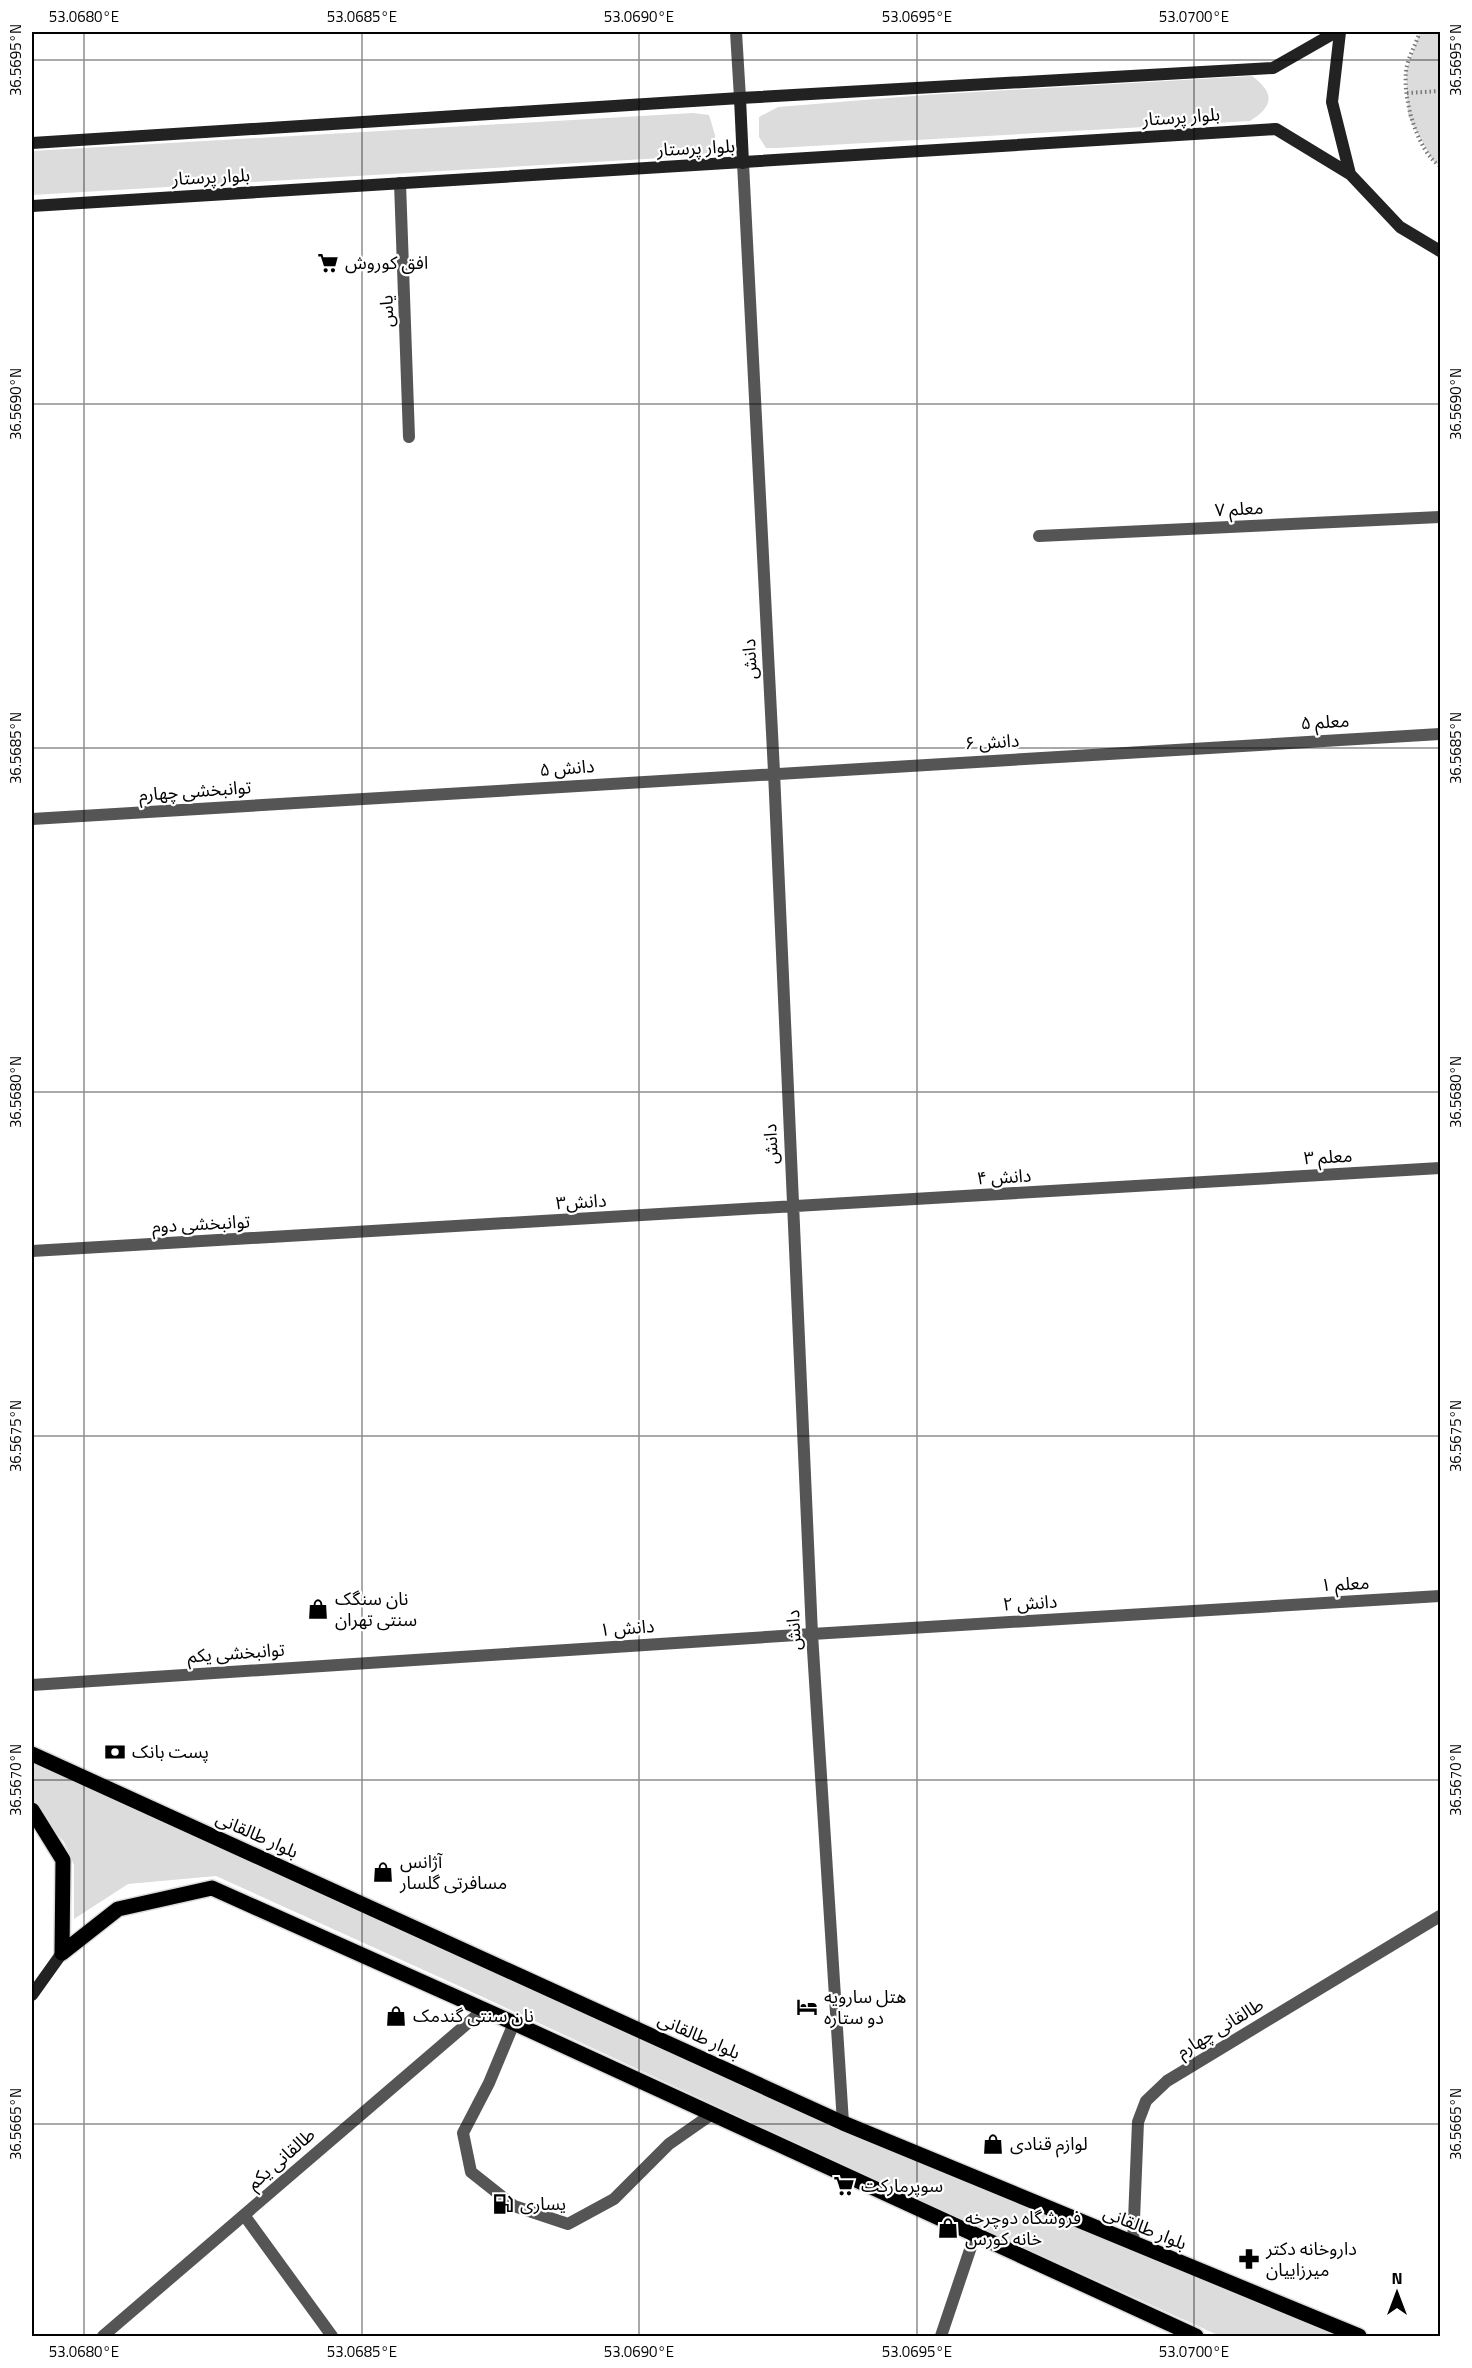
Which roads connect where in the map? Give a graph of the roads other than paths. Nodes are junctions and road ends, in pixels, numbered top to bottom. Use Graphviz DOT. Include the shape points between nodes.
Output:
graph roads {
  1 [pos="736,32"];
  2 [pos="1338,32"];
  3 [pos="740,98"];
  4 [pos="32,143"];
  5 [pos="743,163"];
  6 [pos="1350,174"];
  7 [pos="400,183"];
  8 [pos="32,206"];
  9 [pos="1440,251"];
  10 [pos="409,437"];
  11 [pos="1440,517"];
  12 [pos="1039,536"];
  13 [pos="1440,734"];
  14 [pos="1212,747"];
  15 [pos="774,772"];
  16 [pos="362,799"];
  17 [pos="32,819"];
  18 [pos="1440,1168"];
  19 [pos="1217,1182"];
  20 [pos="792,1207"];
  21 [pos="372,1232"];
  22 [pos="32,1251"];
  23 [pos="1440,1596"];
  24 [pos="1251,1608"];
  25 [pos="812,1634"];
  26 [pos="444,1658"];
  27 [pos="32,1685"];
  28 [pos="32,1754"];
  29 [pos="32,1810"];
  30 [pos="1440,1916"];
  31 [pos="62,1953"];
  32 [pos="32,1995"];
  33 [pos="483,2010"];
  34 [pos="514,2023"];
  35 [pos="712,2114"];
  36 [pos="843,2123"];
  37 [pos="244,2215"];
  38 [pos="975,2235"];
  39 [pos="1133,2244"];
  40 [pos="103,2337"];
  41 [pos="332,2337"];
  42 [pos="942,2337"];
  43 [pos="1196,2337"];
  44 [pos="1359,2337"];
  1 -- 3 [label="street"];
  2 -- 3 [label="main road" via="1273,68"];
  2 -- 6 [label="main road" via="1332,102"];
  3 -- 4 [label="main road"];
  3 -- 5 [label="main road"];
  5 -- 6 [label="main road, بلوار پرستار" via="1276,129"];
  5 -- 7 [label="main road, بلوار پرستار"];
  5 -- 15 [label="street, دانش"];
  6 -- 9 [label="main road" via="1400,227"];
  7 -- 8 [label="main road, بلوار پرستار"];
  7 -- 10 [label="street, یاس"];
  11 -- 12 [label="street, معلم ٧"];
  13 -- 14 [label="street, معلم ۵"];
  14 -- 15 [label="street, دانش ۶"];
  15 -- 16 [label="street, دانش ۵"];
  15 -- 20 [label="street, دانش"];
  16 -- 17 [label="street, توانبخشی چهارم"];
  18 -- 19 [label="street, معلم ۳"];
  19 -- 20 [label="street, دانش ۴"];
  20 -- 21 [label="street, دانش٣"];
  20 -- 25 [label="street, دانش"];
  21 -- 22 [label="street, توانبخشی دوم"];
  23 -- 24 [label="street, معلم ١"];
  24 -- 25 [label="street, دانش ٢"];
  25 -- 26 [label="street, دانش ١"];
  25 -- 36 [label="street, دانش"];
  26 -- 27 [label="street, توانبخشی یکم"];
  28 -- 36 [label="main road, بلوار طالقانی"];
  29 -- 31 [label="main road" via="63,1860"];
  30 -- 39 [label="street, طالقانی چهارم" via="1167,2081 1146,2101 1138,2122"];
  31 -- 32 [label="main road"];
  31 -- 33 [label="main road" via="118,1909 212,1888"];
  33 -- 34 [label="main road"];
  33 -- 37 [label="street, طالقانی یکم"];
  34 -- 35 [label="main road"];
  34 -- 35 [label="street" via="463,2133 471,2172 514,2206 568,2224 614,2199 669,2144"];
  35 -- 38 [label="main road"];
  36 -- 39 [label="main road, بلوار طالقانی"];
  37 -- 40 [label="street, طالقانی یکم"];
  37 -- 41 [label="street"];
  38 -- 42 [label="street"];
  38 -- 43 [label="main road"];
  39 -- 44 [label="main road, بلوار طالقانی"];
}
